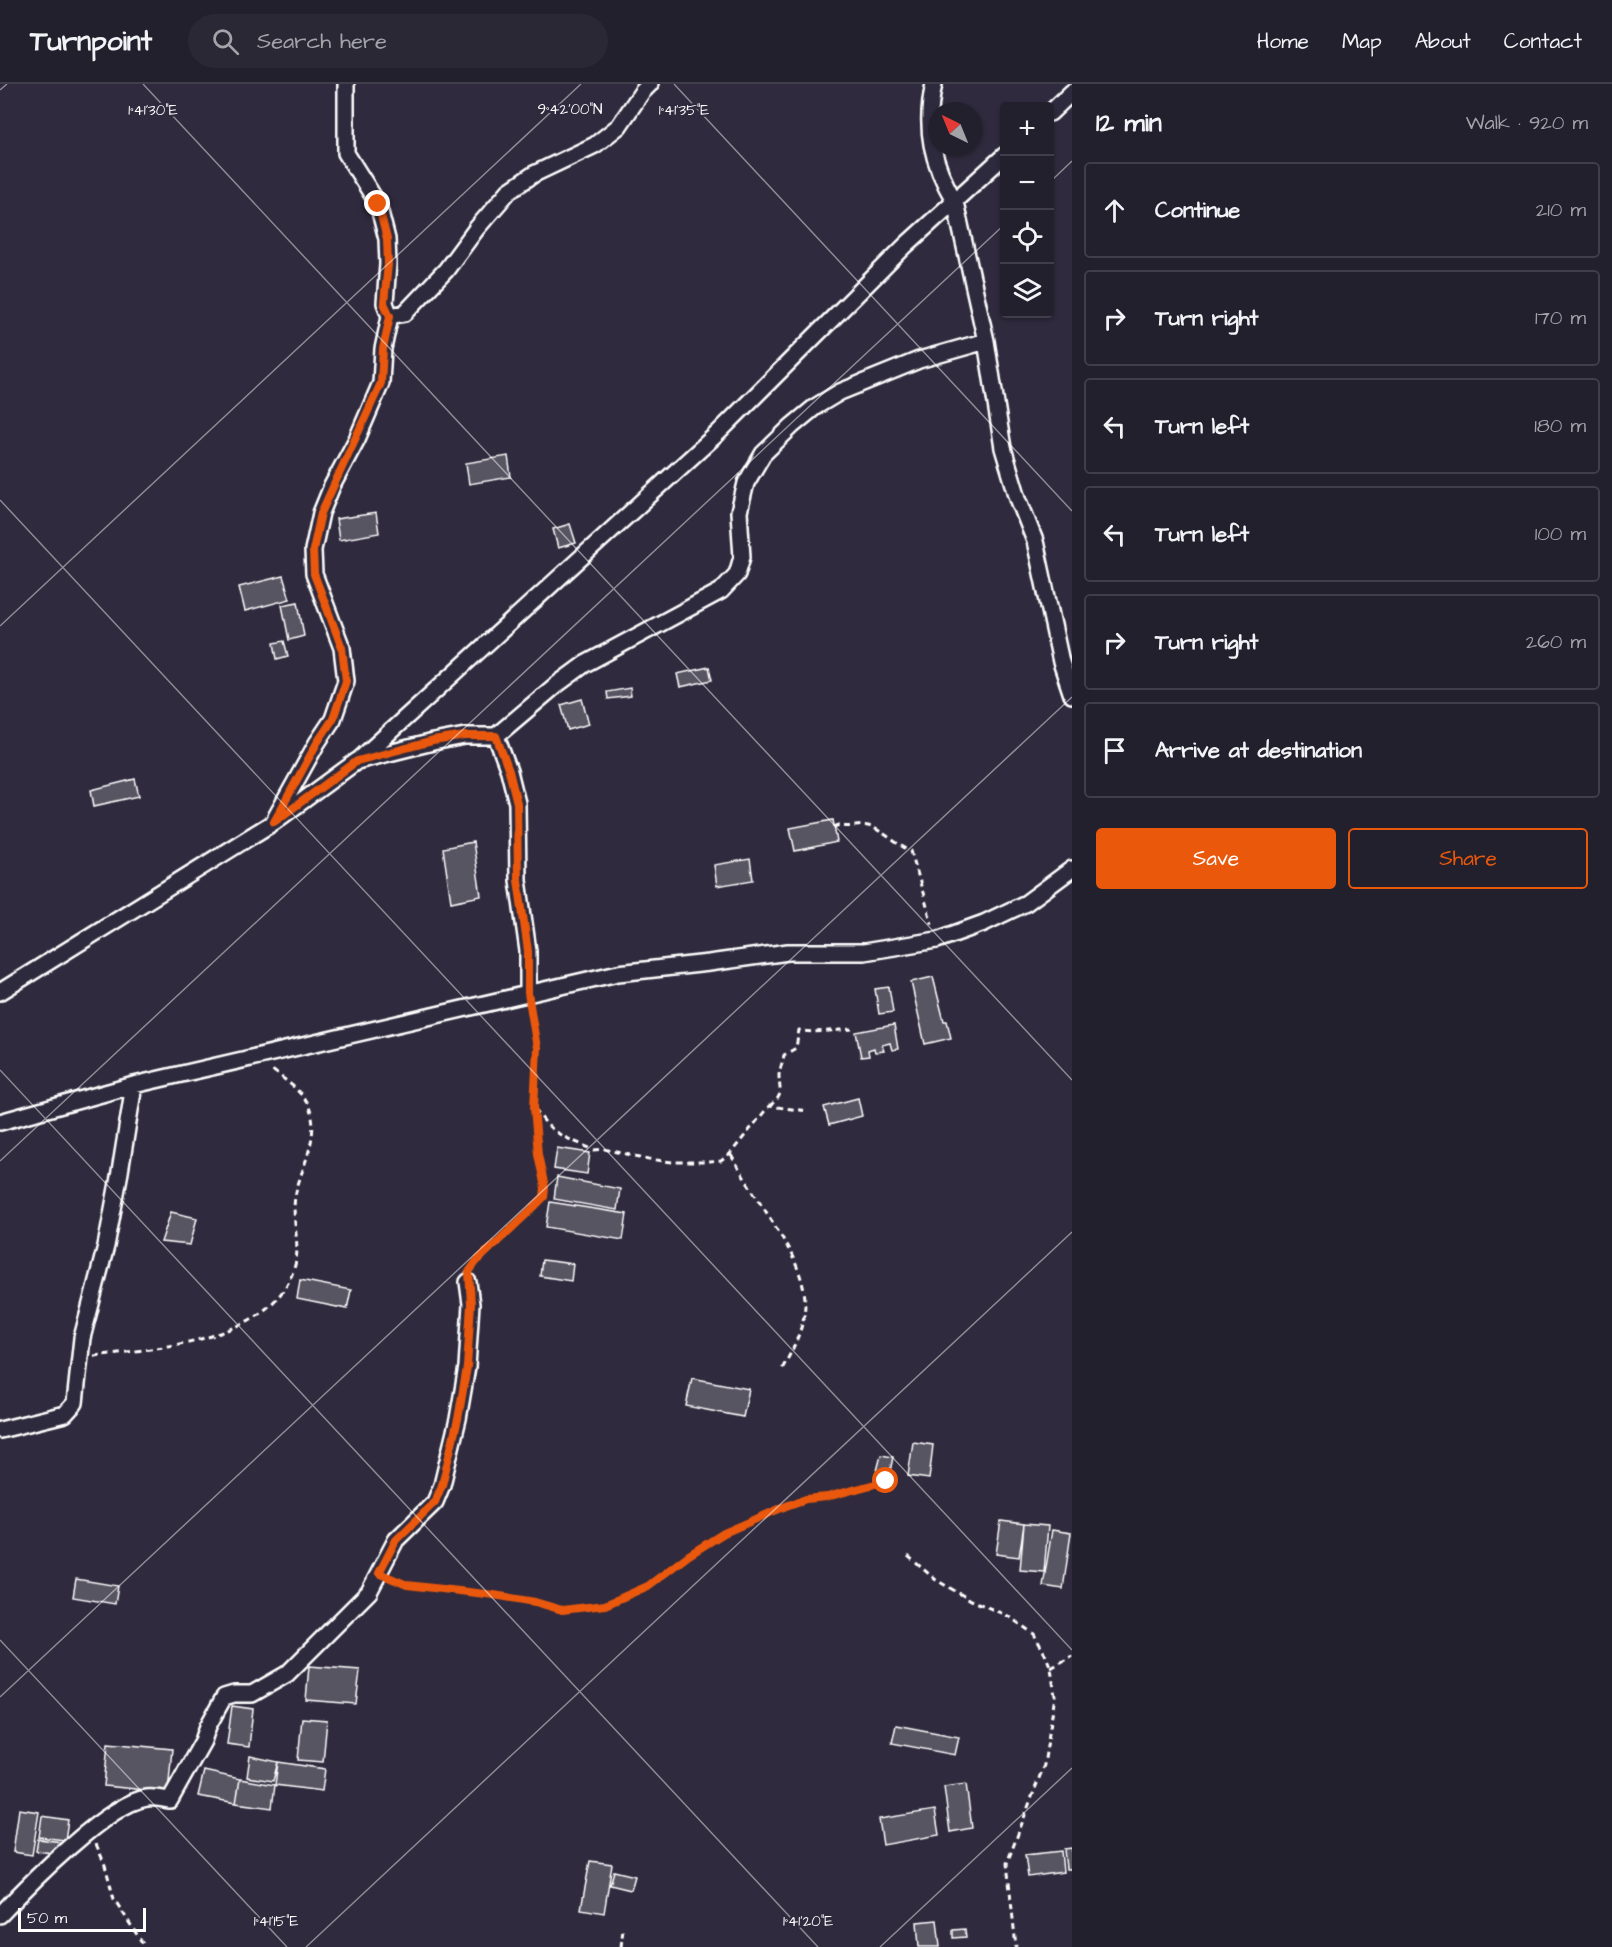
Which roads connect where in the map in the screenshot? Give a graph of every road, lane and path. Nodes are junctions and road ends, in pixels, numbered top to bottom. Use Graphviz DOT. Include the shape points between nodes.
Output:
graph roads {
  1 [pos="346,84"];
  2 [pos="650,84"];
  3 [pos="934,84"];
  4 [pos="1072,92"];
  5 [pos="1054,109"];
  6 [pos="1004,156"];
  7 [pos="955,202"];
  8 [pos="390,316"];
  9 [pos="986,341"];
  10 [pos="1072,695"];
  11 [pos="496,736"];
  12 [pos="357,761"];
  13 [pos="274,822"];
  14 [pos="834,827"];
  15 [pos="1072,869"];
  16 [pos="937,940"];
  17 [pos="0,992"];
  18 [pos="528,993"];
  19 [pos="852,1029"];
  20 [pos="259,1058"];
  21 [pos="134,1085"];
  22 [pos="770,1106"];
  23 [pos="534,1108"];
  24 [pos="807,1111"];
  25 [pos="0,1122"];
  26 [pos="730,1154"];
  27 [pos="468,1282"];
  28 [pos="81,1358"];
  29 [pos="782,1369"];
  30 [pos="0,1430"];
  31 [pos="886,1481"];
  32 [pos="908,1556"];
  33 [pos="379,1573"];
  34 [pos="1072,1656"];
  35 [pos="1051,1668"];
  36 [pos="91,1831"];
  37 [pos="0,1915"];
  38 [pos="623,1929"];
  39 [pos="145,1947"];
  40 [pos="621,1947"];
  41 [pos="1016,1947"];
  1 -- 8 [label="street" via="346,153 378,204 387,239 384,303"];
  2 -- 8 [label="street" via="619,126 595,145 534,174 509,191 438,279 405,313"];
  3 -- 7 [label="street" via="928,125 932,149"];
  4 -- 5 [label="street"];
  6 -- 7 [label="street"];
  7 -- 9 [label="street"];
  7 -- 12 [label="street" via="906,245 718,434"];
  8 -- 13 [label="street" via="381,383 321,513 313,550 314,574 342,648 346,681 333,719"];
  9 -- 10 [label="street" via="1003,448 1035,541"];
  9 -- 11 [label="street" via="877,376 815,407 763,454 746,483 739,512 742,557 737,574 721,591 585,664"];
  11 -- 12 [label="street" via="433,741"];
  11 -- 18 [label="street" via="517,803 518,880 528,951"];
  12 -- 13 [label="street"];
  13 -- 17 [label="street"];
  14 -- 16 [label="path" via="868,826 912,851"];
  15 -- 16 [label="street" via="1026,903"];
  16 -- 18 [label="street" via="864,952 788,952 618,973"];
  18 -- 20 [label="street"];
  18 -- 23 [label="path" via="537,1048"];
  19 -- 22 [label="path" via="800,1030 796,1048 784,1055 779,1075 781,1094"];
  20 -- 21 [label="street"];
  20 -- 28 [label="path" via="305,1099 314,1119 295,1193 296,1262 290,1279 265,1310 220,1333 152,1350"];
  21 -- 25 [label="street"];
  21 -- 28 [label="street" via="106,1246 82,1338"];
  22 -- 24 [label="path"];
  22 -- 26 [label="path"];
  23 -- 26 [label="path" via="562,1136 594,1150 672,1162 720,1161"];
  23 -- 27 [label="path" via="544,1197 476,1262"];
  26 -- 29 [label="path" via="786,1243 802,1277 802,1324"];
  27 -- 33 [label="street" via="471,1304 467,1367 442,1485 435,1502 396,1540"];
  28 -- 30 [label="street" via="75,1403 70,1410"];
  31 -- 33 [label="path" via="806,1499 724,1533 648,1586 605,1605 562,1610 535,1602 407,1585"];
  32 -- 35 [label="path" via="936,1580 1008,1616 1034,1634"];
  33 -- 36 [label="street" via="369,1592 287,1674 252,1694 224,1697 170,1800 147,1798 127,1805"];
  34 -- 35 [label="path"];
  35 -- 41 [label="path" via="1054,1696 1044,1765 1008,1863"];
  36 -- 37 [label="street"];
  36 -- 39 [label="path" via="114,1899"];
  38 -- 40 [label="path"];
}
